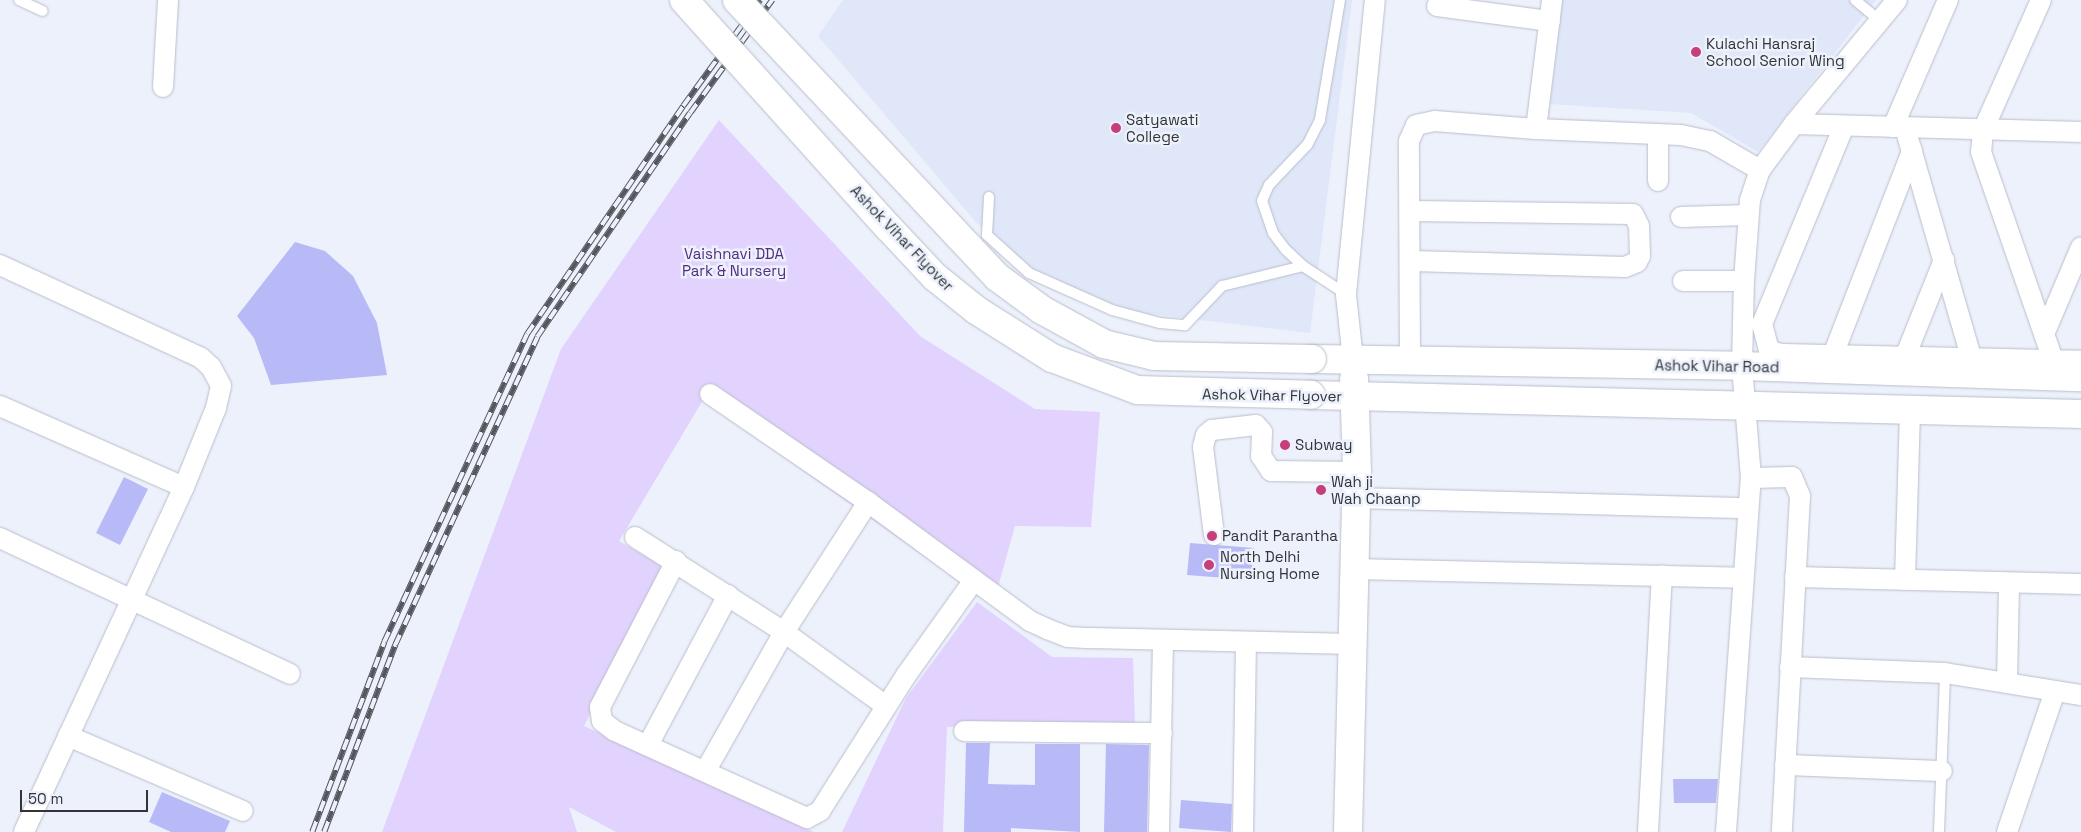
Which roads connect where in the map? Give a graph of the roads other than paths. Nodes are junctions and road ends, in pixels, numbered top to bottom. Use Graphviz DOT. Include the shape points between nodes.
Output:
graph roads {
  1 [pos="19,0"];
  2 [pos="168,0"];
  3 [pos="684,0"];
  4 [pos="737,0"];
  5 [pos="1340,0"];
  6 [pos="1375,0"];
  7 [pos="1552,0"];
  8 [pos="1855,0"];
  9 [pos="1897,0"];
  10 [pos="1948,0"];
  11 [pos="2041,0"];
  12 [pos="1437,6"];
  13 [pos="43,11"];
  14 [pos="1550,21"];
  15 [pos="1880,21"];
  16 [pos="163,87"];
  17 [pos="1794,124"];
  18 [pos="1844,126"];
  19 [pos="1899,128"];
  20 [pos="1536,129"];
  21 [pos="1983,130"];
  22 [pos="2081,132"];
  23 [pos="1658,134"];
  24 [pos="1912,151"];
  25 [pos="1760,170"];
  26 [pos="1658,181"];
  27 [pos="989,197"];
  28 [pos="1412,211"];
  29 [pos="1748,215"];
  30 [pos="1681,216"];
  31 [pos="2081,247"];
  32 [pos="1944,260"];
  33 [pos="1412,261"];
  34 [pos="0,265"];
  35 [pos="1303,266"];
  36 [pos="1683,281"];
  37 [pos="1744,281"];
  38 [pos="1346,294"];
  39 [pos="2045,332"];
  40 [pos="1833,355"];
  41 [pos="1905,356"];
  42 [pos="1971,357"];
  43 [pos="1353,360"];
  44 [pos="1410,360"];
  45 [pos="2054,360"];
  46 [pos="2081,361"];
  47 [pos="1742,366"];
  48 [pos="2081,377"];
  49 [pos="710,394"];
  50 [pos="1354,396"];
  51 [pos="0,406"];
  52 [pos="1744,406"];
  53 [pos="1910,410"];
  54 [pos="2081,414"];
  55 [pos="1751,478"];
  56 [pos="1356,485"];
  57 [pos="184,487"];
  58 [pos="868,502"];
  59 [pos="1748,508"];
  60 [pos="1214,535"];
  61 [pos="635,537"];
  62 [pos="0,538"];
  63 [pos="676,561"];
  64 [pos="1354,569"];
  65 [pos="1662,575"];
  66 [pos="1795,577"];
  67 [pos="1742,578"];
  68 [pos="974,580"];
  69 [pos="1905,580"];
  70 [pos="2009,584"];
  71 [pos="2080,584"];
  72 [pos="728,595"];
  73 [pos="132,600"];
  74 [pos="784,632"];
  75 [pos="1163,640"];
  76 [pos="1246,642"];
  77 [pos="1354,644"];
  78 [pos="1790,667"];
  79 [pos="1945,673"];
  80 [pos="290,674"];
  81 [pos="2008,682"];
  82 [pos="2055,691"];
  83 [pos="2081,695"];
  84 [pos="886,706"];
  85 [pos="964,731"];
  86 [pos="1162,733"];
  87 [pos="68,736"];
  88 [pos="648,745"];
  89 [pos="1785,765"];
  90 [pos="706,770"];
  91 [pos="1942,771"];
  92 [pos="243,811"];
  93 [pos="24,832"];
  94 [pos="1160,832"];
  95 [pos="1243,832"];
  96 [pos="1348,832"];
  97 [pos="1648,832"];
  98 [pos="1726,832"];
  99 [pos="1782,832"];
  100 [pos="1939,832"];
  101 [pos="2007,832"];
  1 -- 13 [label="lane"];
  2 -- 16 [label="street"];
  3 -- 50 [label="main road, Ashok Vihar Flyover, bridge" via="928,270 984,316 1052,358 1137,390"];
  4 -- 43 [label="main road, bridge" via="997,277 1042,310 1104,344 1147,354 1181,358"];
  5 -- 35 [label="lane" via="1320,120 1307,145 1269,185 1262,201 1273,233"];
  6 -- 38 [label="street"];
  7 -- 14 [label="street"];
  8 -- 15 [label="lane"];
  9 -- 15 [label="street"];
  10 -- 19 [label="street"];
  11 -- 21 [label="street"];
  12 -- 14 [label="street"];
  14 -- 20 [label="street"];
  15 -- 17 [label="street"];
  17 -- 18 [label="street"];
  17 -- 25 [label="street"];
  18 -- 19 [label="street"];
  18 -- 40 [label="street" via="1767,310 1762,331 1765,345 1774,353"];
  19 -- 21 [label="street"];
  19 -- 24 [label="street"];
  20 -- 23 [label="street"];
  20 -- 28 [label="street" via="1435,121 1416,125 1409,141"];
  21 -- 22 [label="street"];
  21 -- 39 [label="street" via="1983,161"];
  23 -- 25 [label="street" via="1698,137"];
  23 -- 26 [label="street"];
  24 -- 32 [label="street"];
  24 -- 40 [label="street"];
  25 -- 29 [label="street"];
  27 -- 35 [label="lane" via="988,235 1029,273 1112,310 1160,323 1185,325 1222,286"];
  28 -- 33 [label="street"];
  28 -- 33 [label="street" via="1633,214 1639,226 1640,256 1637,262 1625,267"];
  29 -- 30 [label="street"];
  29 -- 37 [label="street"];
  31 -- 39 [label="street"];
  32 -- 41 [label="street"];
  32 -- 42 [label="street"];
  33 -- 44 [label="street"];
  34 -- 57 [label="street" via="201,358 211,367 221,386 219,398"];
  35 -- 38 [label="lane"];
  36 -- 37 [label="street"];
  37 -- 47 [label="street"];
  38 -- 43 [label="street"];
  39 -- 45 [label="street"];
  40 -- 41 [label="street"];
  41 -- 42 [label="street"];
  42 -- 45 [label="street"];
  43 -- 44 [label="main road, Ashok Vihar Road"];
  43 -- 50 [label="main road"];
  44 -- 47 [label="main road, Ashok Vihar Road"];
  45 -- 46 [label="street"];
  47 -- 48 [label="main road, Ashok Vihar Road"];
  47 -- 52 [label="street"];
  49 -- 58 [label="street"];
  50 -- 52 [label="main road"];
  50 -- 56 [label="main road"];
  51 -- 57 [label="street"];
  52 -- 53 [label="main road"];
  52 -- 55 [label="street"];
  53 -- 54 [label="main road"];
  53 -- 69 [label="street"];
  55 -- 59 [label="street"];
  55 -- 66 [label="street" via="1792,477 1797,484 1800,496"];
  56 -- 59 [label="street"];
  56 -- 60 [label="street" via="1272,470 1261,456 1262,432 1256,425 1212,430 1206,434 1203,447"];
  56 -- 64 [label="main road"];
  57 -- 73 [label="street"];
  58 -- 68 [label="street"];
  58 -- 74 [label="street"];
  59 -- 67 [label="street"];
  61 -- 63 [label="street"];
  62 -- 73 [label="street"];
  63 -- 72 [label="street"];
  63 -- 88 [label="street" via="600,707 602,721 608,726"];
  64 -- 65 [label="street"];
  64 -- 77 [label="main road"];
  65 -- 67 [label="street"];
  65 -- 97 [label="street"];
  66 -- 69 [label="street"];
  66 -- 78 [label="street"];
  67 -- 98 [label="street"];
  68 -- 75 [label="street" via="1030,621 1068,636"];
  68 -- 84 [label="street"];
  69 -- 70 [label="street"];
  70 -- 71 [label="street"];
  70 -- 81 [label="street"];
  72 -- 74 [label="street"];
  72 -- 88 [label="street"];
  73 -- 80 [label="street"];
  73 -- 87 [label="street"];
  74 -- 84 [label="street"];
  74 -- 90 [label="street"];
  75 -- 76 [label="street"];
  75 -- 86 [label="street"];
  76 -- 77 [label="street"];
  76 -- 95 [label="street"];
  77 -- 96 [label="main road"];
  78 -- 79 [label="street"];
  78 -- 89 [label="street"];
  79 -- 81 [label="street"];
  79 -- 91 [label="lane"];
  81 -- 82 [label="street"];
  82 -- 83 [label="street"];
  82 -- 101 [label="street"];
  84 -- 90 [label="street" via="820,812 813,817 799,816"];
  85 -- 86 [label="street"];
  86 -- 94 [label="street"];
  87 -- 92 [label="street"];
  87 -- 93 [label="street"];
  88 -- 90 [label="street"];
  89 -- 91 [label="street"];
  89 -- 99 [label="street"];
  91 -- 100 [label="lane"];
}
